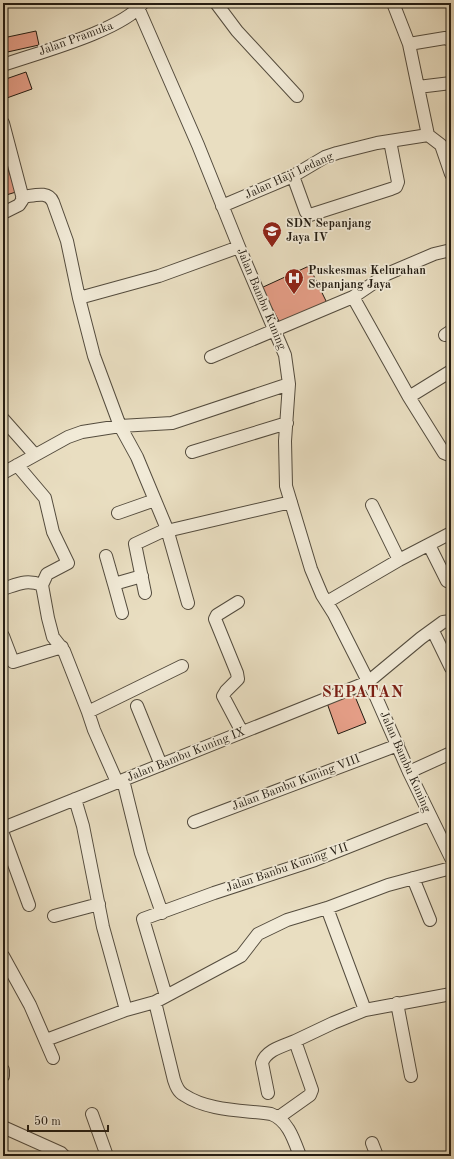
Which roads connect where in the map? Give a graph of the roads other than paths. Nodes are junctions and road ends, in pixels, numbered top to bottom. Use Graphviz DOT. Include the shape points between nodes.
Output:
graph roads {
  1 [pos="216,3"];
  2 [pos="393,3"];
  3 [pos="139,5"];
  4 [pos="451,40"];
  5 [pos="409,44"];
  6 [pos="3,65"];
  7 [pos="451,83"];
  8 [pos="418,87"];
  9 [pos="298,96"];
  10 [pos="3,123"];
  11 [pos="428,135"];
  12 [pos="390,142"];
  13 [pos="451,174"];
  14 [pos="293,176"];
  15 [pos="22,197"];
  16 [pos="222,206"];
  17 [pos="3,213"];
  18 [pos="239,247"];
  19 [pos="451,250"];
  20 [pos="353,297"];
  21 [pos="79,298"];
  22 [pos="275,331"];
  23 [pos="211,356"];
  24 [pos="451,372"];
  25 [pos="289,384"];
  26 [pos="409,397"];
  27 [pos="3,419"];
  28 [pos="287,423"];
  29 [pos="120,426"];
  30 [pos="192,452"];
  31 [pos="35,455"];
  32 [pos="449,455"];
  33 [pos="17,465"];
  34 [pos="3,473"];
  35 [pos="155,500"];
  36 [pos="291,502"];
  37 [pos="372,505"];
  38 [pos="118,513"];
  39 [pos="167,529"];
  40 [pos="451,533"];
  41 [pos="429,545"];
  42 [pos="106,556"];
  43 [pos="399,560"];
  44 [pos="142,576"];
  45 [pos="447,581"];
  46 [pos="114,584"];
  47 [pos="42,585"];
  48 [pos="3,589"];
  49 [pos="145,594"];
  50 [pos="238,602"];
  51 [pos="327,602"];
  52 [pos="188,603"];
  53 [pos="122,613"];
  54 [pos="447,621"];
  55 [pos="432,631"];
  56 [pos="3,636"];
  57 [pos="62,647"];
  58 [pos="182,666"];
  59 [pos="451,668"];
  60 [pos="368,682"];
  61 [pos="137,706"];
  62 [pos="88,712"];
  63 [pos="242,732"];
  64 [pos="398,745"];
  65 [pos="451,753"];
  66 [pos="161,765"];
  67 [pos="409,772"];
  68 [pos="120,781"];
  69 [pos="74,800"];
  70 [pos="429,815"];
  71 [pos="194,822"];
  72 [pos="3,828"];
  73 [pos="3,834"];
  74 [pos="451,858"];
  75 [pos="451,868"];
  76 [pos="413,878"];
  77 [pos="99,904"];
  78 [pos="29,905"];
  79 [pos="327,908"];
  80 [pos="162,913"];
  81 [pos="54,916"];
  82 [pos="430,920"];
  83 [pos="3,956"];
  84 [pos="451,994"];
  85 [pos="166,996"];
  86 [pos="155,1002"];
  87 [pos="397,1003"];
  88 [pos="126,1010"];
  89 [pos="365,1010"];
  90 [pos="46,1040"];
  91 [pos="295,1041"];
  92 [pos="53,1058"];
  93 [pos="3,1070"];
  94 [pos="3,1076"];
  95 [pos="411,1076"];
  96 [pos="268,1093"];
  97 [pos="92,1114"];
  98 [pos="279,1117"];
  99 [pos="3,1127"];
  100 [pos="372,1143"];
  101 [pos="64,1156"];
  102 [pos="107,1156"];
  103 [pos="300,1156"];
  104 [pos="377,1156"];
  1 -- 9 [label="street" via="237,31"];
  2 -- 5 [label="street"];
  3 -- 6 [label="street, Jalan Pramuka" via="116,25"];
  3 -- 16 [label="street, Jalan Bambu Kuning"];
  4 -- 5 [label="street" via="445,38"];
  5 -- 8 [label="street"];
  7 -- 8 [label="street"];
  8 -- 11 [label="street"];
  10 -- 15 [label="street"];
  11 -- 12 [label="street, Jalan Haji Ledang"];
  11 -- 13 [label="street" via="441,145"];
  12 -- 14 [label="street, Jalan Haji Ledang" via="325,157"];
  12 -- 14 [label="street" via="398,182 396,187 391,189 310,215 306,212"];
  14 -- 16 [label="street, Jalan Haji Ledang"];
  15 -- 17 [label="street" via="19,205"];
  15 -- 21 [label="street" via="51,197 67,242"];
  16 -- 18 [label="street, Jalan Bambu Kuning"];
  18 -- 21 [label="street" via="159,276"];
  18 -- 22 [label="street, Jalan Bambu Kuning"];
  19 -- 20 [label="street" via="434,254 387,274"];
  20 -- 22 [label="street"];
  20 -- 26 [label="street"];
  21 -- 29 [label="street" via="94,356"];
  22 -- 23 [label="street"];
  22 -- 25 [label="street, Jalan Bambu Kuning" via="285,355"];
  24 -- 26 [label="street"];
  25 -- 28 [label="street, Jalan Bambu Kuning"];
  25 -- 29 [label="street" via="172,423"];
  26 -- 32 [label="street" via="444,453"];
  27 -- 31 [label="street"];
  28 -- 30 [label="street"];
  28 -- 36 [label="street, Jalan Bambu Kuning" via="285,469"];
  29 -- 31 [label="street" via="82,432"];
  29 -- 35 [label="street" via="137,457"];
  31 -- 33 [label="street"];
  33 -- 34 [label="street"];
  33 -- 47 [label="street" via="45,498 53,532 68,563 47,574"];
  35 -- 38 [label="street"];
  35 -- 39 [label="street"];
  36 -- 39 [label="street" via="209,522"];
  36 -- 51 [label="street, Jalan Bambu Kuning" via="311,569"];
  37 -- 43 [label="street"];
  39 -- 44 [label="street" via="135,544"];
  39 -- 52 [label="street"];
  40 -- 41 [label="street"];
  41 -- 43 [label="street"];
  41 -- 45 [label="street"];
  42 -- 46 [label="street"];
  43 -- 51 [label="street"];
  44 -- 46 [label="street"];
  44 -- 49 [label="street"];
  46 -- 53 [label="street"];
  47 -- 48 [label="street" via="31,581"];
  47 -- 57 [label="street" via="54,637"];
  50 -- 63 [label="street" via="217,615 215,619 238,679 224,696"];
  51 -- 60 [label="street, Jalan Bambu Kuning"];
  54 -- 55 [label="street, Jalan Bambu Kuning IX"];
  55 -- 59 [label="street"];
  55 -- 60 [label="street, Jalan Bambu Kuning IX"];
  56 -- 57 [label="street" via="13,662"];
  57 -- 62 [label="street"];
  58 -- 62 [label="street"];
  60 -- 63 [label="street, Jalan Bambu Kuning IX"];
  60 -- 64 [label="street, Jalan Bambu Kuning"];
  61 -- 66 [label="street"];
  62 -- 68 [label="street" via="94,730"];
  63 -- 66 [label="street, Jalan Bambu Kuning IX"];
  64 -- 67 [label="street, Jalan Bambu Kuning"];
  64 -- 71 [label="street, Jalan Bambu Kuning VIII"];
  65 -- 67 [label="street"];
  66 -- 68 [label="street, Jalan Bambu Kuning IX"];
  67 -- 70 [label="street, Jalan Bambu Kuning"];
  68 -- 69 [label="street, Jalan Bambu Kuning IX"];
  68 -- 80 [label="street"];
  69 -- 72 [label="street, Jalan Bambu Kuning IX"];
  69 -- 77 [label="street" via="83,826"];
  70 -- 74 [label="street, Jalan Bambu Kuning"];
  70 -- 80 [label="street, Jalan Banbu Kuning VII" via="315,860"];
  73 -- 78 [label="street"];
  75 -- 76 [label="street"];
  76 -- 79 [label="street"];
  76 -- 82 [label="street"];
  77 -- 81 [label="street"];
  77 -- 88 [label="street"];
  79 -- 85 [label="street" via="287,920 258,934 241,956"];
  79 -- 89 [label="street"];
  80 -- 85 [label="street, Jalan Banbu Kuning VII" via="143,919"];
  83 -- 90 [label="street"];
  84 -- 87 [label="street"];
  85 -- 86 [label="street"];
  86 -- 88 [label="street"];
  86 -- 98 [label="street" via="174,1080 183,1095 208,1105"];
  87 -- 89 [label="street"];
  87 -- 95 [label="street"];
  88 -- 90 [label="street"];
  89 -- 91 [label="street"];
  90 -- 92 [label="street"];
  91 -- 96 [label="street" via="264,1058 262,1063"];
  91 -- 98 [label="street" via="312,1090 310,1095"];
  93 -- 94 [label="street"];
  97 -- 102 [label="street"];
  98 -- 103 [label="street" via="284,1122"];
  99 -- 101 [label="street"];
  100 -- 104 [label="street"];
}
